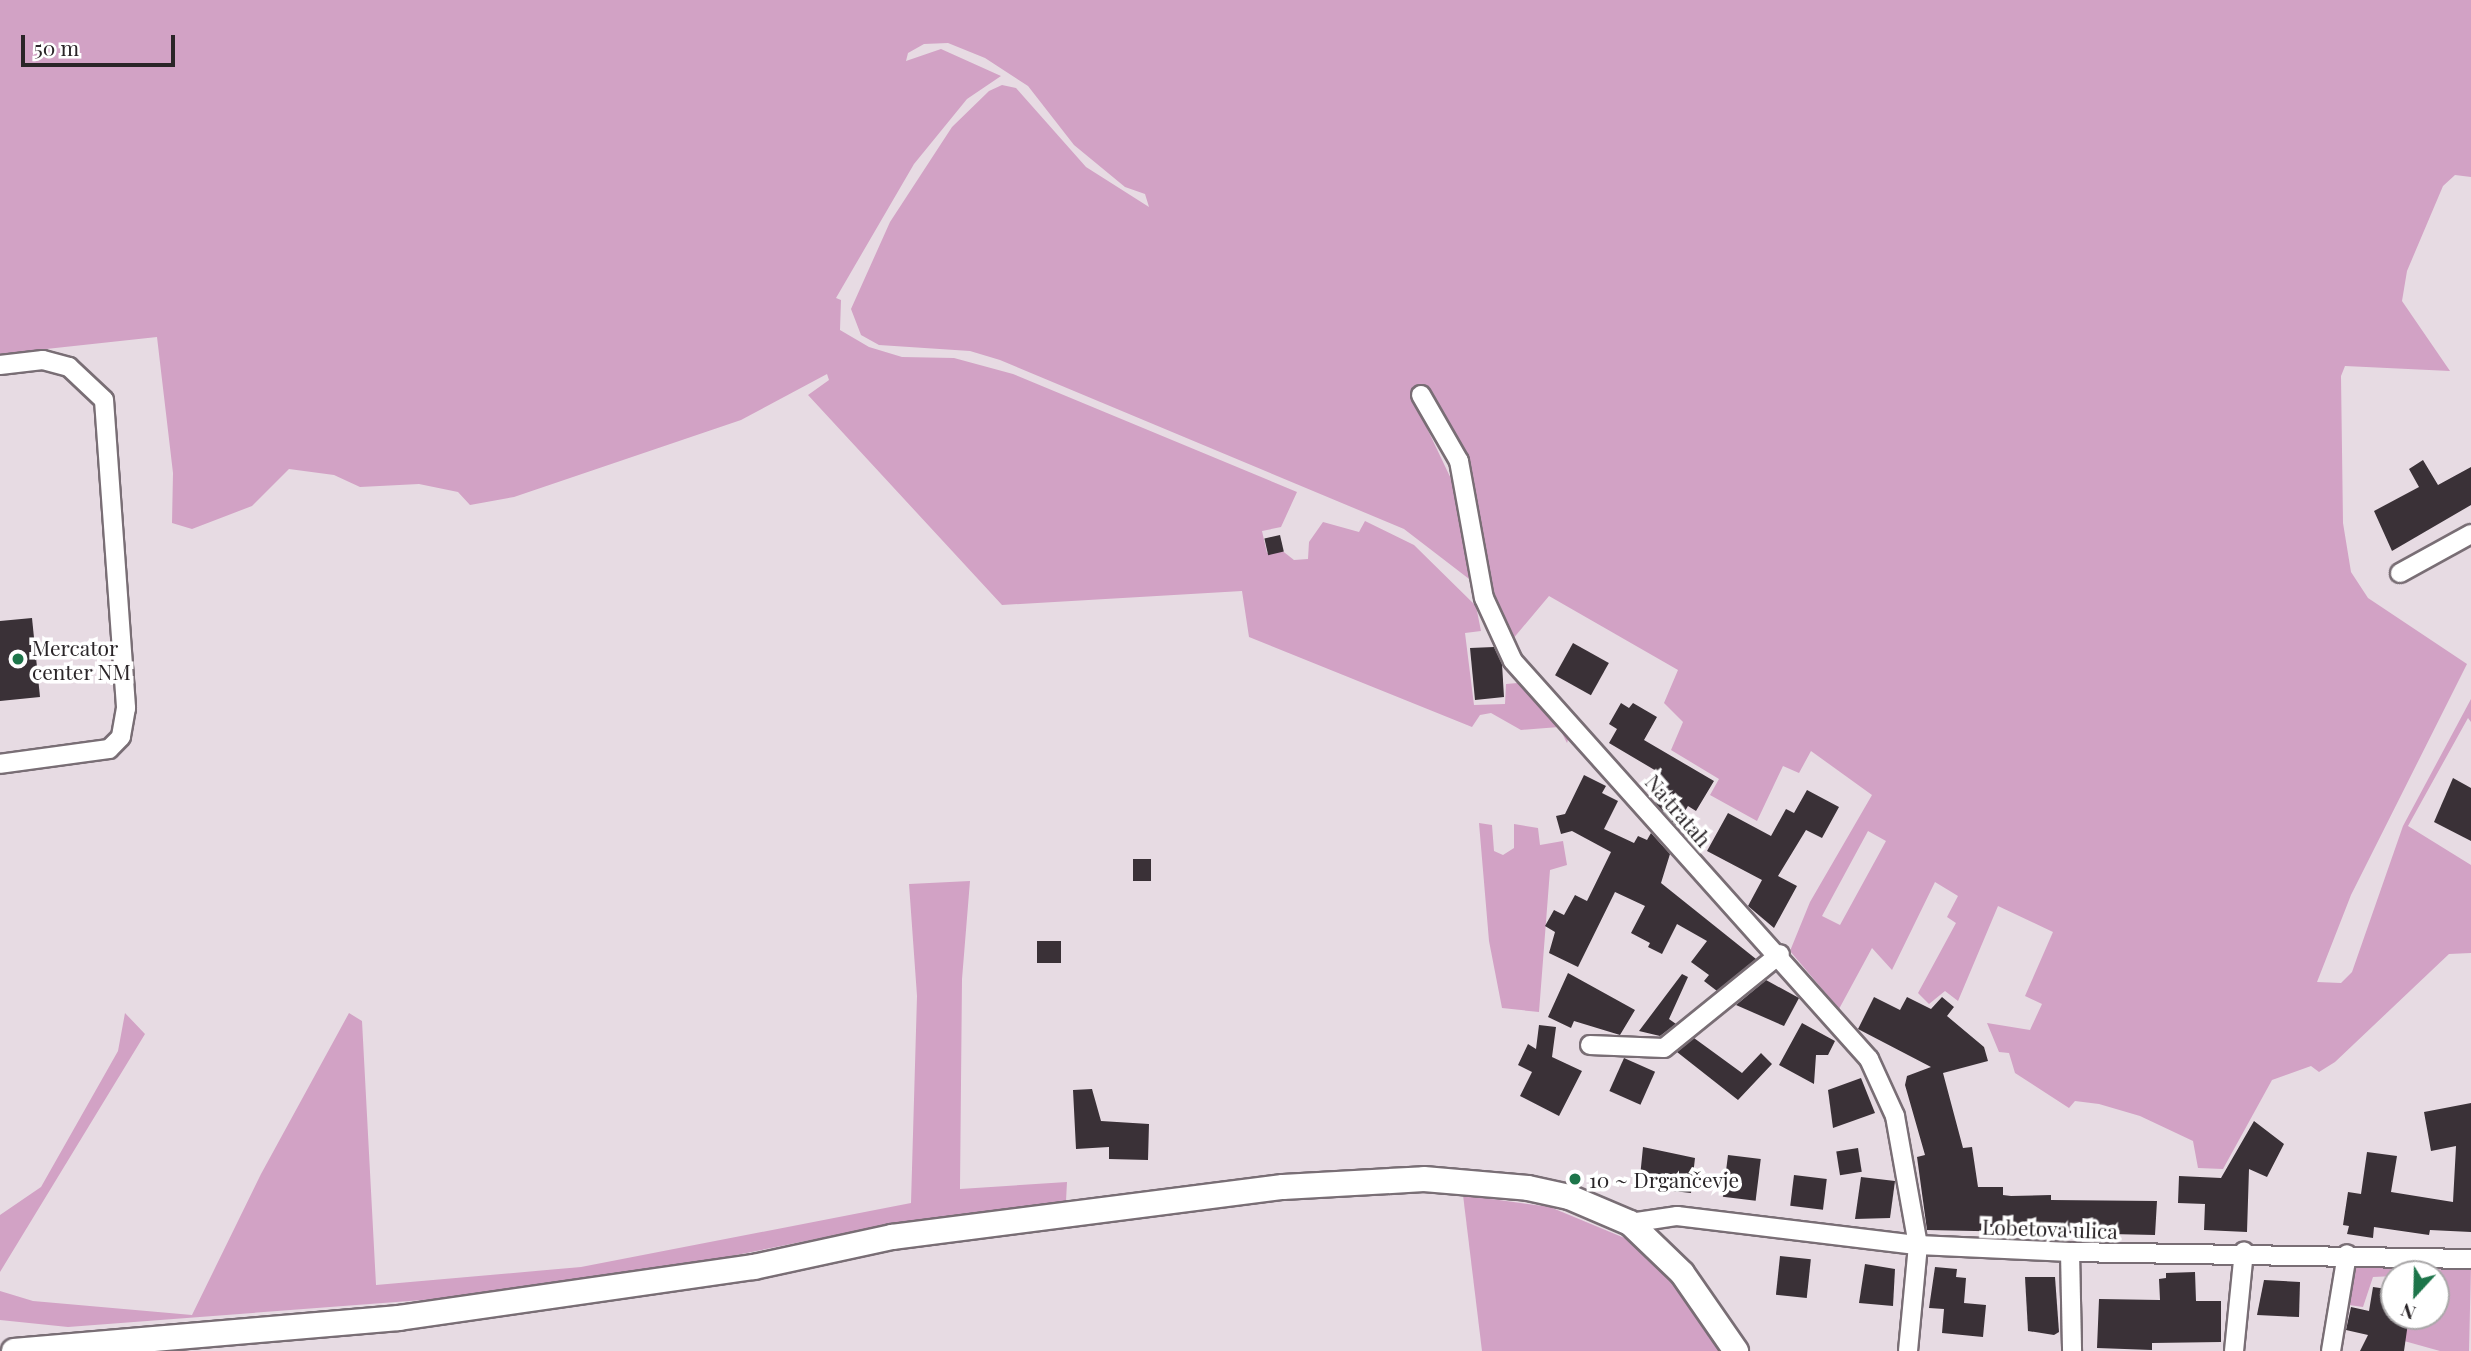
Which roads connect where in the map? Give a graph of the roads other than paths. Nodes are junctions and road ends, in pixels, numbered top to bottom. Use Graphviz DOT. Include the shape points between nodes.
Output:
graph roads {
  1 [pos="0,365"];
  2 [pos="1421,395"];
  3 [pos="2471,534"];
  4 [pos="2400,573"];
  5 [pos="0,764"];
  6 [pos="1780,954"];
  7 [pos="1590,1045"];
  8 [pos="1629,1223"];
  9 [pos="1918,1245"];
  10 [pos="2244,1251"];
  11 [pos="2070,1252"];
  12 [pos="2347,1254"];
  13 [pos="2471,1259"];
  14 [pos="13,1351"];
  15 [pos="1736,1351"];
  16 [pos="1908,1351"];
  17 [pos="2072,1351"];
  18 [pos="2234,1351"];
  19 [pos="2331,1351"];
  1 -- 5 [label="street" via="43,360 69,368 104,400 126,708 121,737 109,749"];
  2 -- 6 [label="street, Na tratah" via="1459,461 1484,598 1513,661"];
  3 -- 4 [label="street"];
  6 -- 7 [label="street" via="1664,1048"];
  6 -- 9 [label="street, Na tratah" via="1869,1059 1895,1116"];
  8 -- 9 [label="street, Lobetova ulica" via="1677,1216"];
  8 -- 14 [label="main road" via="1591,1205 1528,1188 1424,1179 1283,1187 905,1236 754,1267 399,1318"];
  8 -- 15 [label="main road" via="1682,1273"];
  9 -- 11 [label="street, Lobetova ulica"];
  9 -- 16 [label="street, Na tratah"];
  10 -- 11 [label="street, Lobetova ulica"];
  10 -- 12 [label="street, Lobetova ulica"];
  10 -- 18 [label="street"];
  11 -- 17 [label="street"];
  12 -- 13 [label="street, Lobetova ulica"];
  12 -- 19 [label="street"];
}
